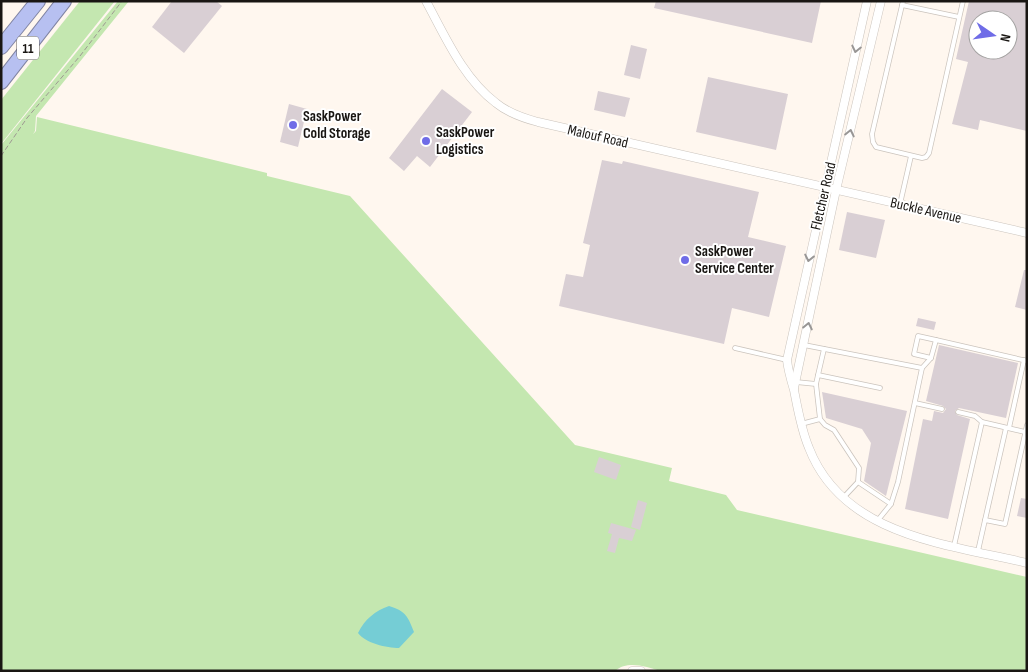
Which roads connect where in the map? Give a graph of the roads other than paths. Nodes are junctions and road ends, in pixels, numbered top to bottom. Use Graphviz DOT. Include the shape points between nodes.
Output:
graph roads {
  1 [pos="38,1"];
  2 [pos="65,1"];
  3 [pos="426,1"];
  4 [pos="867,1"];
  5 [pos="881,1"];
  6 [pos="963,1"];
  7 [pos="902,3"];
  8 [pos="959,17"];
  9 [pos="1,47"];
  10 [pos="1,82"];
  11 [pos="911,156"];
  12 [pos="825,187"];
  13 [pos="836,190"];
  14 [pos="900,204"];
  15 [pos="1027,233"];
  16 [pos="936,340"];
  17 [pos="804,345"];
  18 [pos="734,348"];
  19 [pos="824,349"];
  20 [pos="931,358"];
  21 [pos="787,360"];
  22 [pos="1025,360"];
  23 [pos="922,368"];
  24 [pos="818,375"];
  25 [pos="796,382"];
  26 [pos="816,384"];
  27 [pos="880,388"];
  28 [pos="794,390"];
  29 [pos="915,403"];
  30 [pos="942,409"];
  31 [pos="958,412"];
  32 [pos="820,419"];
  33 [pos="982,422"];
  34 [pos="801,424"];
  35 [pos="1027,425"];
  36 [pos="1007,428"];
  37 [pos="1025,432"];
  38 [pos="858,482"];
  39 [pos="843,498"];
  40 [pos="892,504"];
  41 [pos="985,520"];
  42 [pos="877,522"];
  43 [pos="954,546"];
  44 [pos="978,551"];
  45 [pos="1027,563"];
  46 [pos="632,671"];
  47 [pos="642,671"];
  1 -- 9 [label="highway, 11"];
  2 -- 10 [label="highway, 11"];
  3 -- 12 [label="street, Malouf Road" via="471,79 497,104 518,116"];
  4 -- 12 [label="street, Fletcher Road, one-way"];
  13 -- 5 [label="street, Fletcher Road, one-way"];
  6 -- 8 [label="lane"];
  7 -- 8 [label="lane"];
  7 -- 11 [label="lane" via="872,134 876,147"];
  8 -- 11 [label="lane" via="929,153 922,158"];
  11 -- 14 [label="lane"];
  12 -- 13 [label="street, Buckle Avenue"];
  12 -- 21 [label="street, Fletcher Road, one-way"];
  13 -- 14 [label="street, Buckle Avenue"];
  17 -- 13 [label="street, Fletcher Road, one-way"];
  14 -- 15 [label="street, Buckle Avenue"];
  16 -- 20 [label="lane"];
  16 -- 20 [label="lane" via="918,336 914,354"];
  16 -- 22 [label="lane"];
  17 -- 19 [label="lane"];
  17 -- 25 [label="street, Fletcher Road"];
  18 -- 21 [label="lane"];
  19 -- 23 [label="lane"];
  19 -- 24 [label="lane"];
  20 -- 23 [label="lane"];
  21 -- 28 [label="street, Fletcher Road"];
  22 -- 36 [label="lane"];
  23 -- 29 [label="lane"];
  24 -- 26 [label="lane"];
  24 -- 27 [label="lane"];
  25 -- 26 [label="lane"];
  25 -- 28 [label="street, Fletcher Road"];
  26 -- 32 [label="lane"];
  28 -- 34 [label="street, Fletcher Road"];
  29 -- 30 [label="lane"];
  29 -- 40 [label="lane"];
  31 -- 33 [label="lane" via="975,416"];
  32 -- 34 [label="lane"];
  32 -- 38 [label="lane" via="834,430 858,468"];
  33 -- 36 [label="lane"];
  33 -- 43 [label="lane"];
  34 -- 39 [label="street, Fletcher Road" via="809,450 825,478"];
  35 -- 37 [label="lane"];
  36 -- 37 [label="lane"];
  36 -- 41 [label="lane"];
  37 -- 41 [label="lane" via="1005,524"];
  38 -- 39 [label="lane"];
  38 -- 40 [label="lane"];
  39 -- 42 [label="street, Fletcher Road"];
  40 -- 42 [label="lane"];
  41 -- 44 [label="lane"];
  42 -- 43 [label="street, Fletcher Road" via="911,536"];
  43 -- 44 [label="street, Fletcher Road"];
  44 -- 45 [label="street, Fletcher Road"];
  46 -- 47 [label="street"];
}
